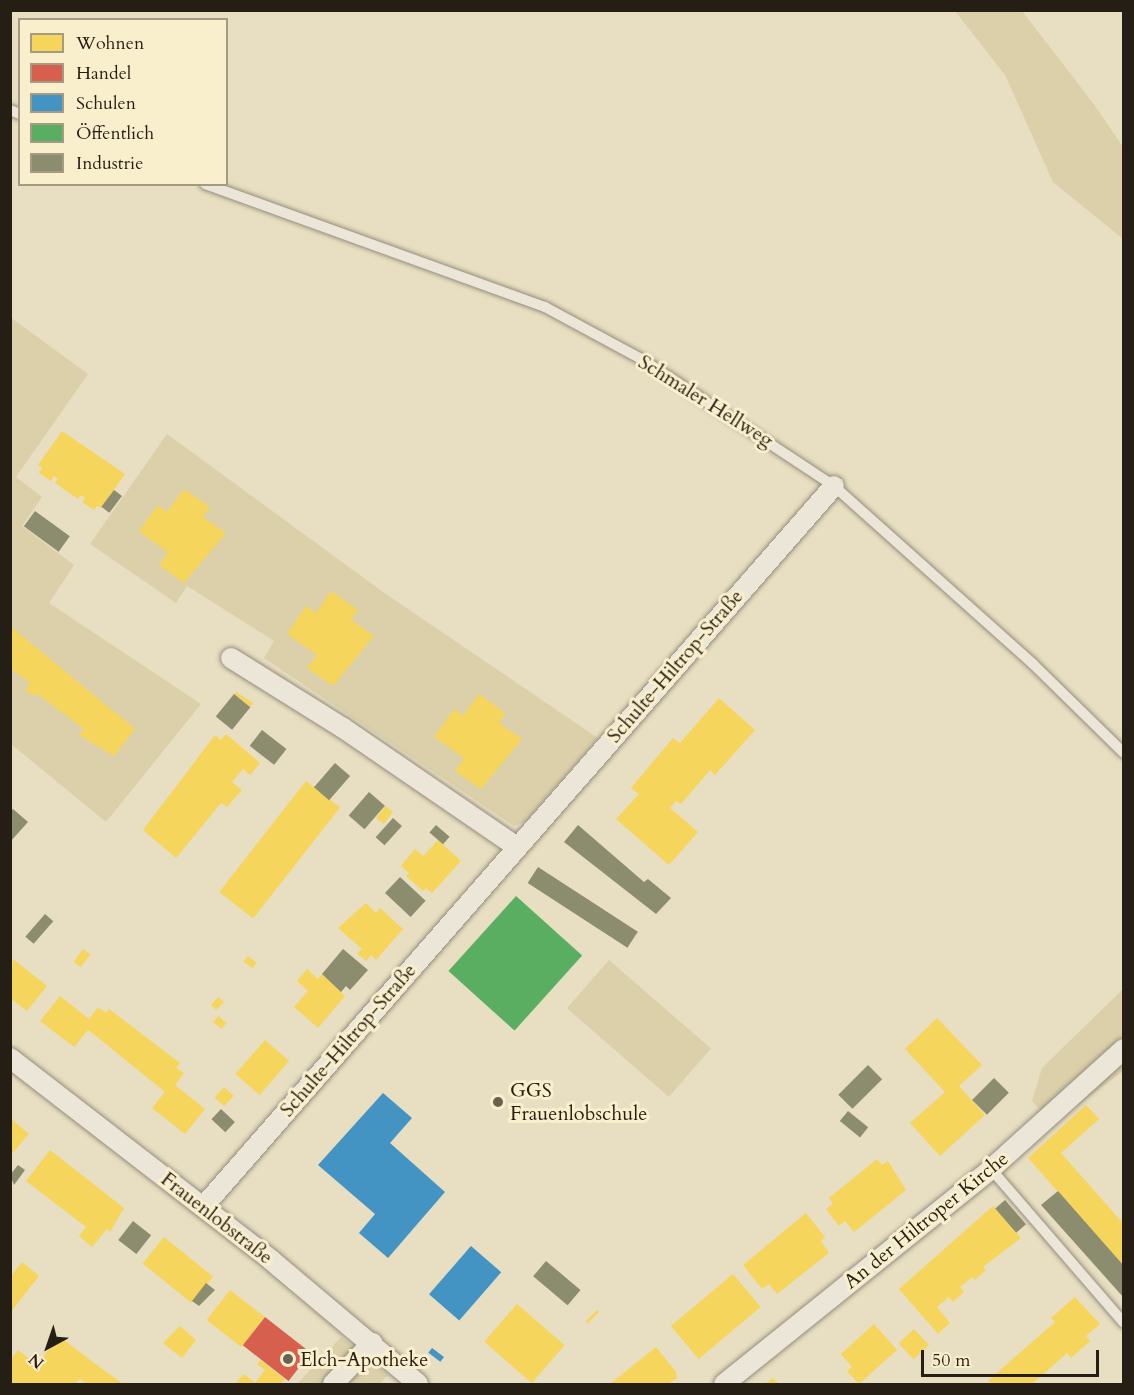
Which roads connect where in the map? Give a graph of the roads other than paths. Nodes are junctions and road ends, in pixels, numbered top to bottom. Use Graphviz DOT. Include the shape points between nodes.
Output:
graph roads {
  1 [pos="210,186"];
  2 [pos="834,486"];
  3 [pos="231,658"];
  4 [pos="1124,753"];
  5 [pos="517,847"];
  6 [pos="1124,1049"];
  7 [pos="10,1058"];
  8 [pos="991,1169"];
  9 [pos="203,1207"];
  10 [pos="1124,1323"];
  11 [pos="372,1343"];
  12 [pos="333,1384"];
  13 [pos="418,1384"];
  14 [pos="724,1384"];
  1 -- 2 [label="lane, Schmaler Hellweg" via="545,307 643,360"];
  2 -- 4 [label="lane, Schmaler Hellweg" via="1033,664"];
  2 -- 5 [label="street, Schulte-Hiltrop-Straße"];
  3 -- 5 [label="street" via="343,728"];
  5 -- 9 [label="street, Schulte-Hiltrop-Straße"];
  6 -- 8 [label="street, An der Hiltroper Kirche"];
  7 -- 9 [label="street, Frauenlobstraße"];
  8 -- 10 [label="lane"];
  8 -- 14 [label="street, An der Hiltroper Kirche"];
  9 -- 11 [label="street, Frauenlobstraße"];
  11 -- 12 [label="street"];
  11 -- 13 [label="street, Frauenlobstraße"];
}
